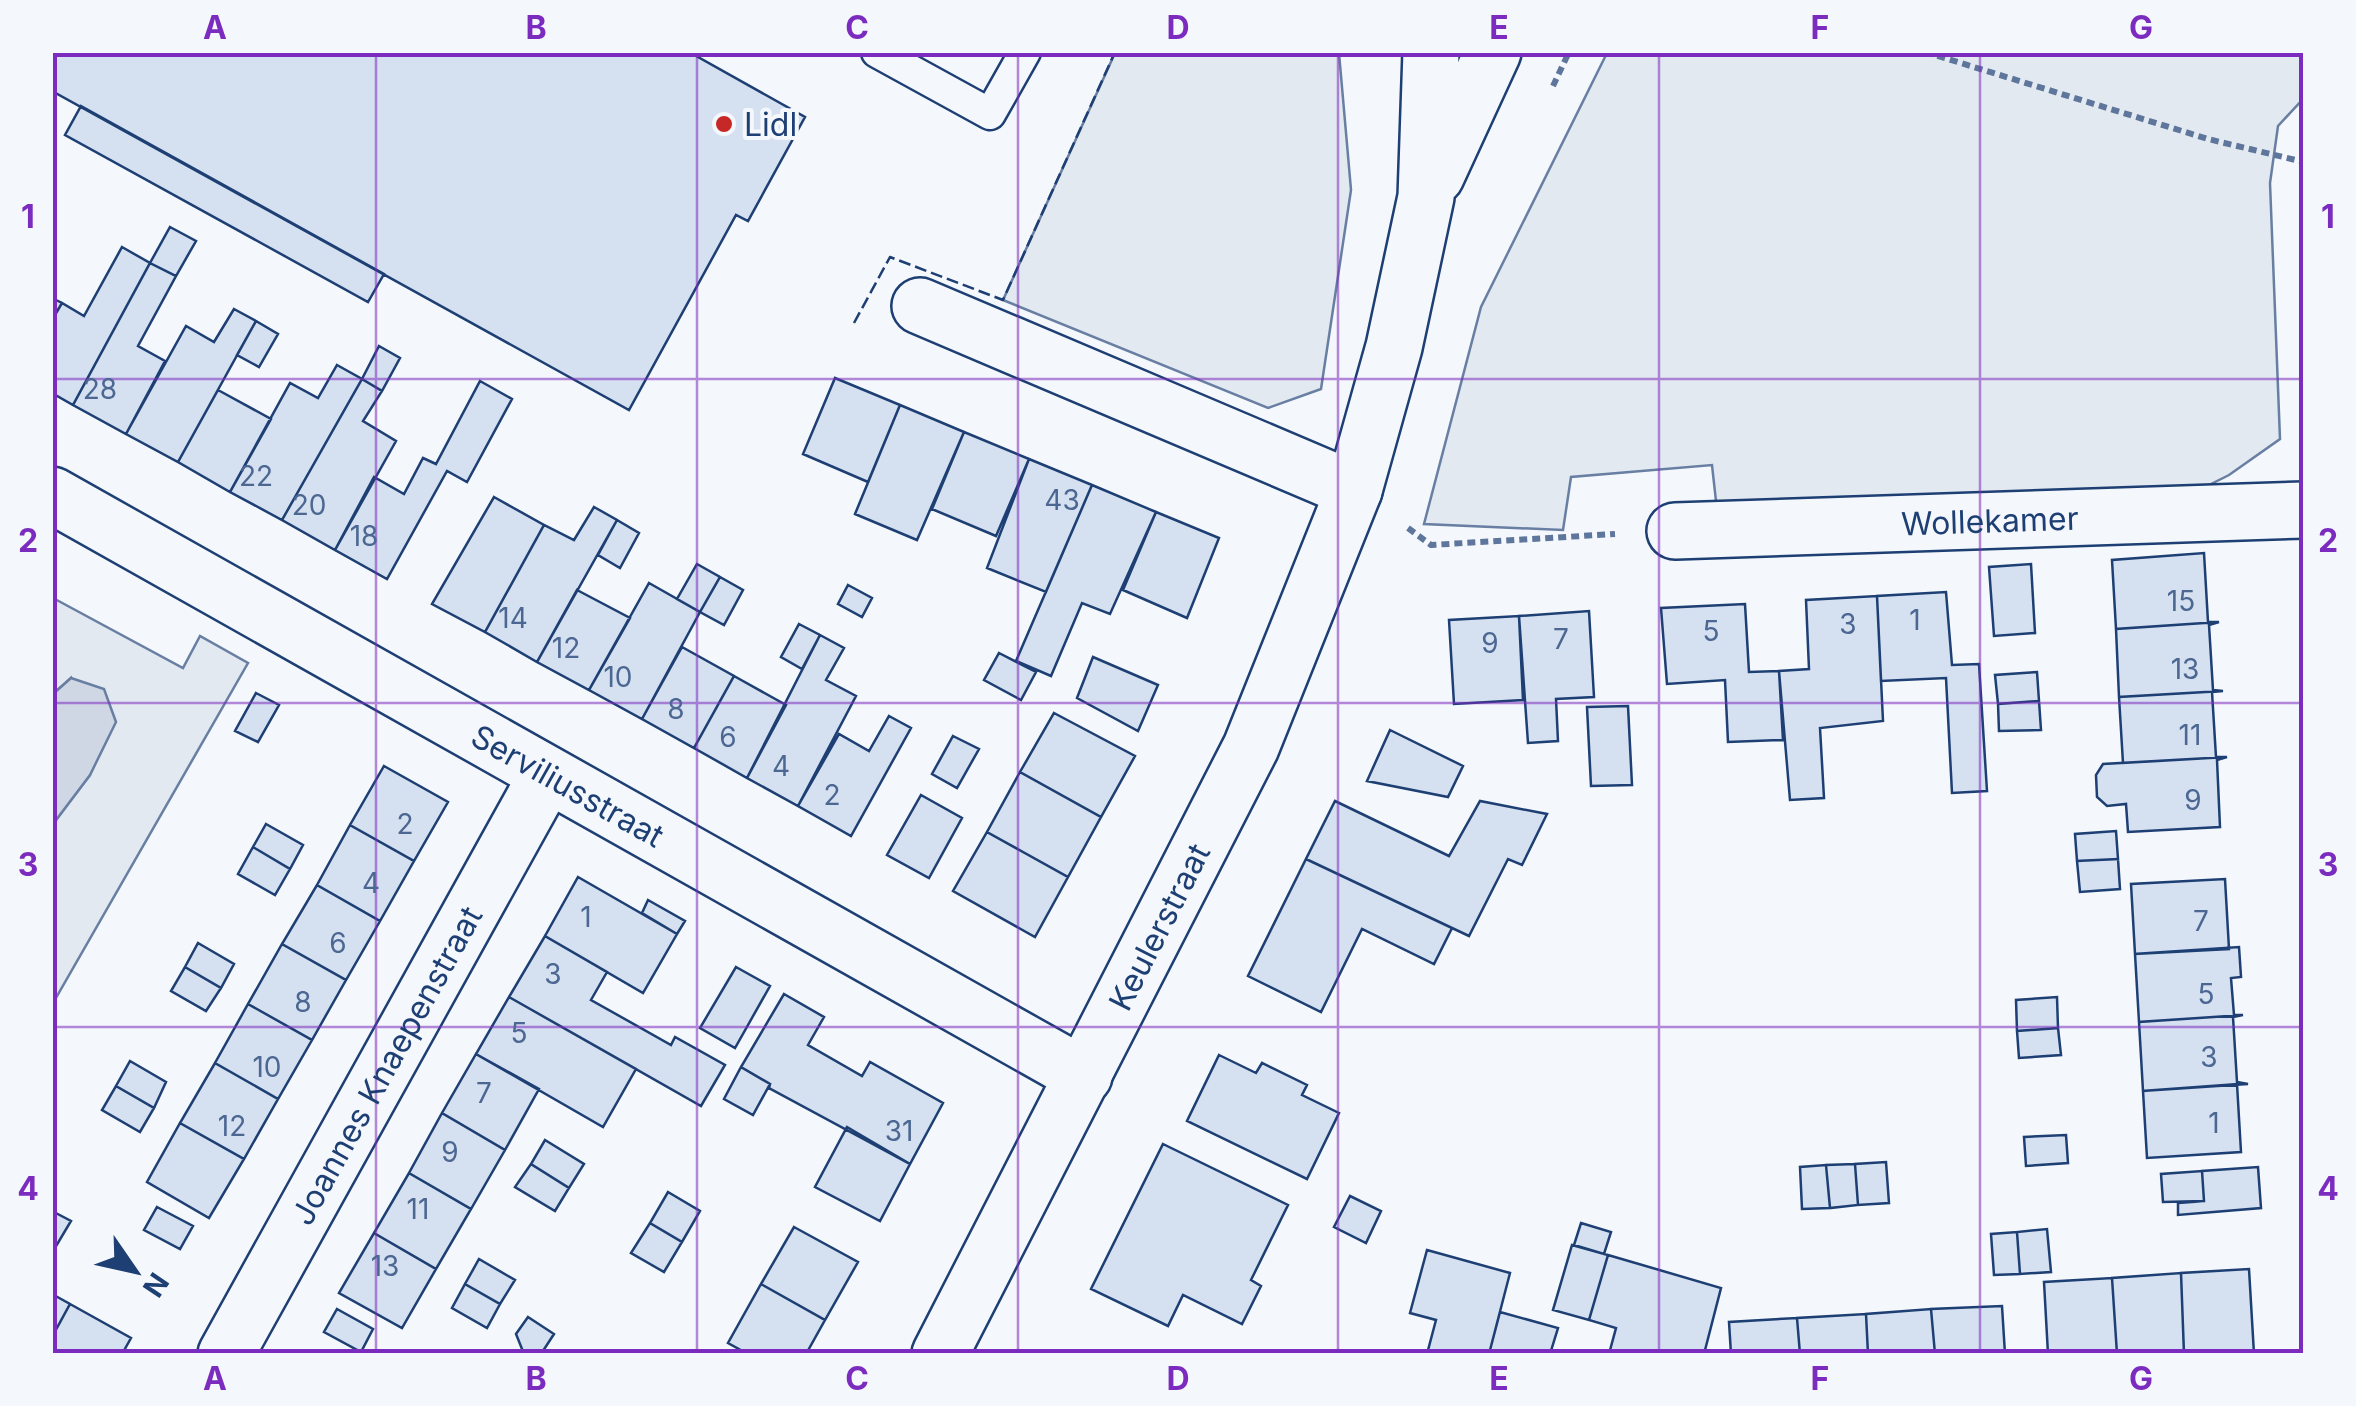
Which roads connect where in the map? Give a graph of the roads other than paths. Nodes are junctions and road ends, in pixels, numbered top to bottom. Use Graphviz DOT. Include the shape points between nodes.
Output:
graph roads {
  1 [pos="877,52"];
  2 [pos="1025,52"];
  3 [pos="1431,52"];
  4 [pos="1493,52"];
  5 [pos="1426,197"];
  6 [pos="920,306"];
  7 [pos="1354,490"];
  8 [pos="52,495"];
  9 [pos="2304,510"];
  10 [pos="1675,531"];
  11 [pos="546,777"];
  12 [pos="1084,1076"];
  13 [pos="954,1349"];
  14 [pos="226,1354"];
  1 -- 2 [label="lane" via="990,114"];
  3 -- 5 [label="street, Keulerstraat"];
  4 -- 5 [label="street, Keulerstraat"];
  5 -- 7 [label="street, Keulerstraat"];
  6 -- 7 [label="street"];
  7 -- 12 [label="street, Keulerstraat" via="1251,747"];
  8 -- 11 [label="street, Serviliusstraat"];
  9 -- 10 [label="street, Wollekamer"];
  11 -- 12 [label="street, Serviliusstraat"];
  11 -- 14 [label="street, Joannes Knaepenstraat"];
  12 -- 13 [label="street, Keulerstraat"];
}
